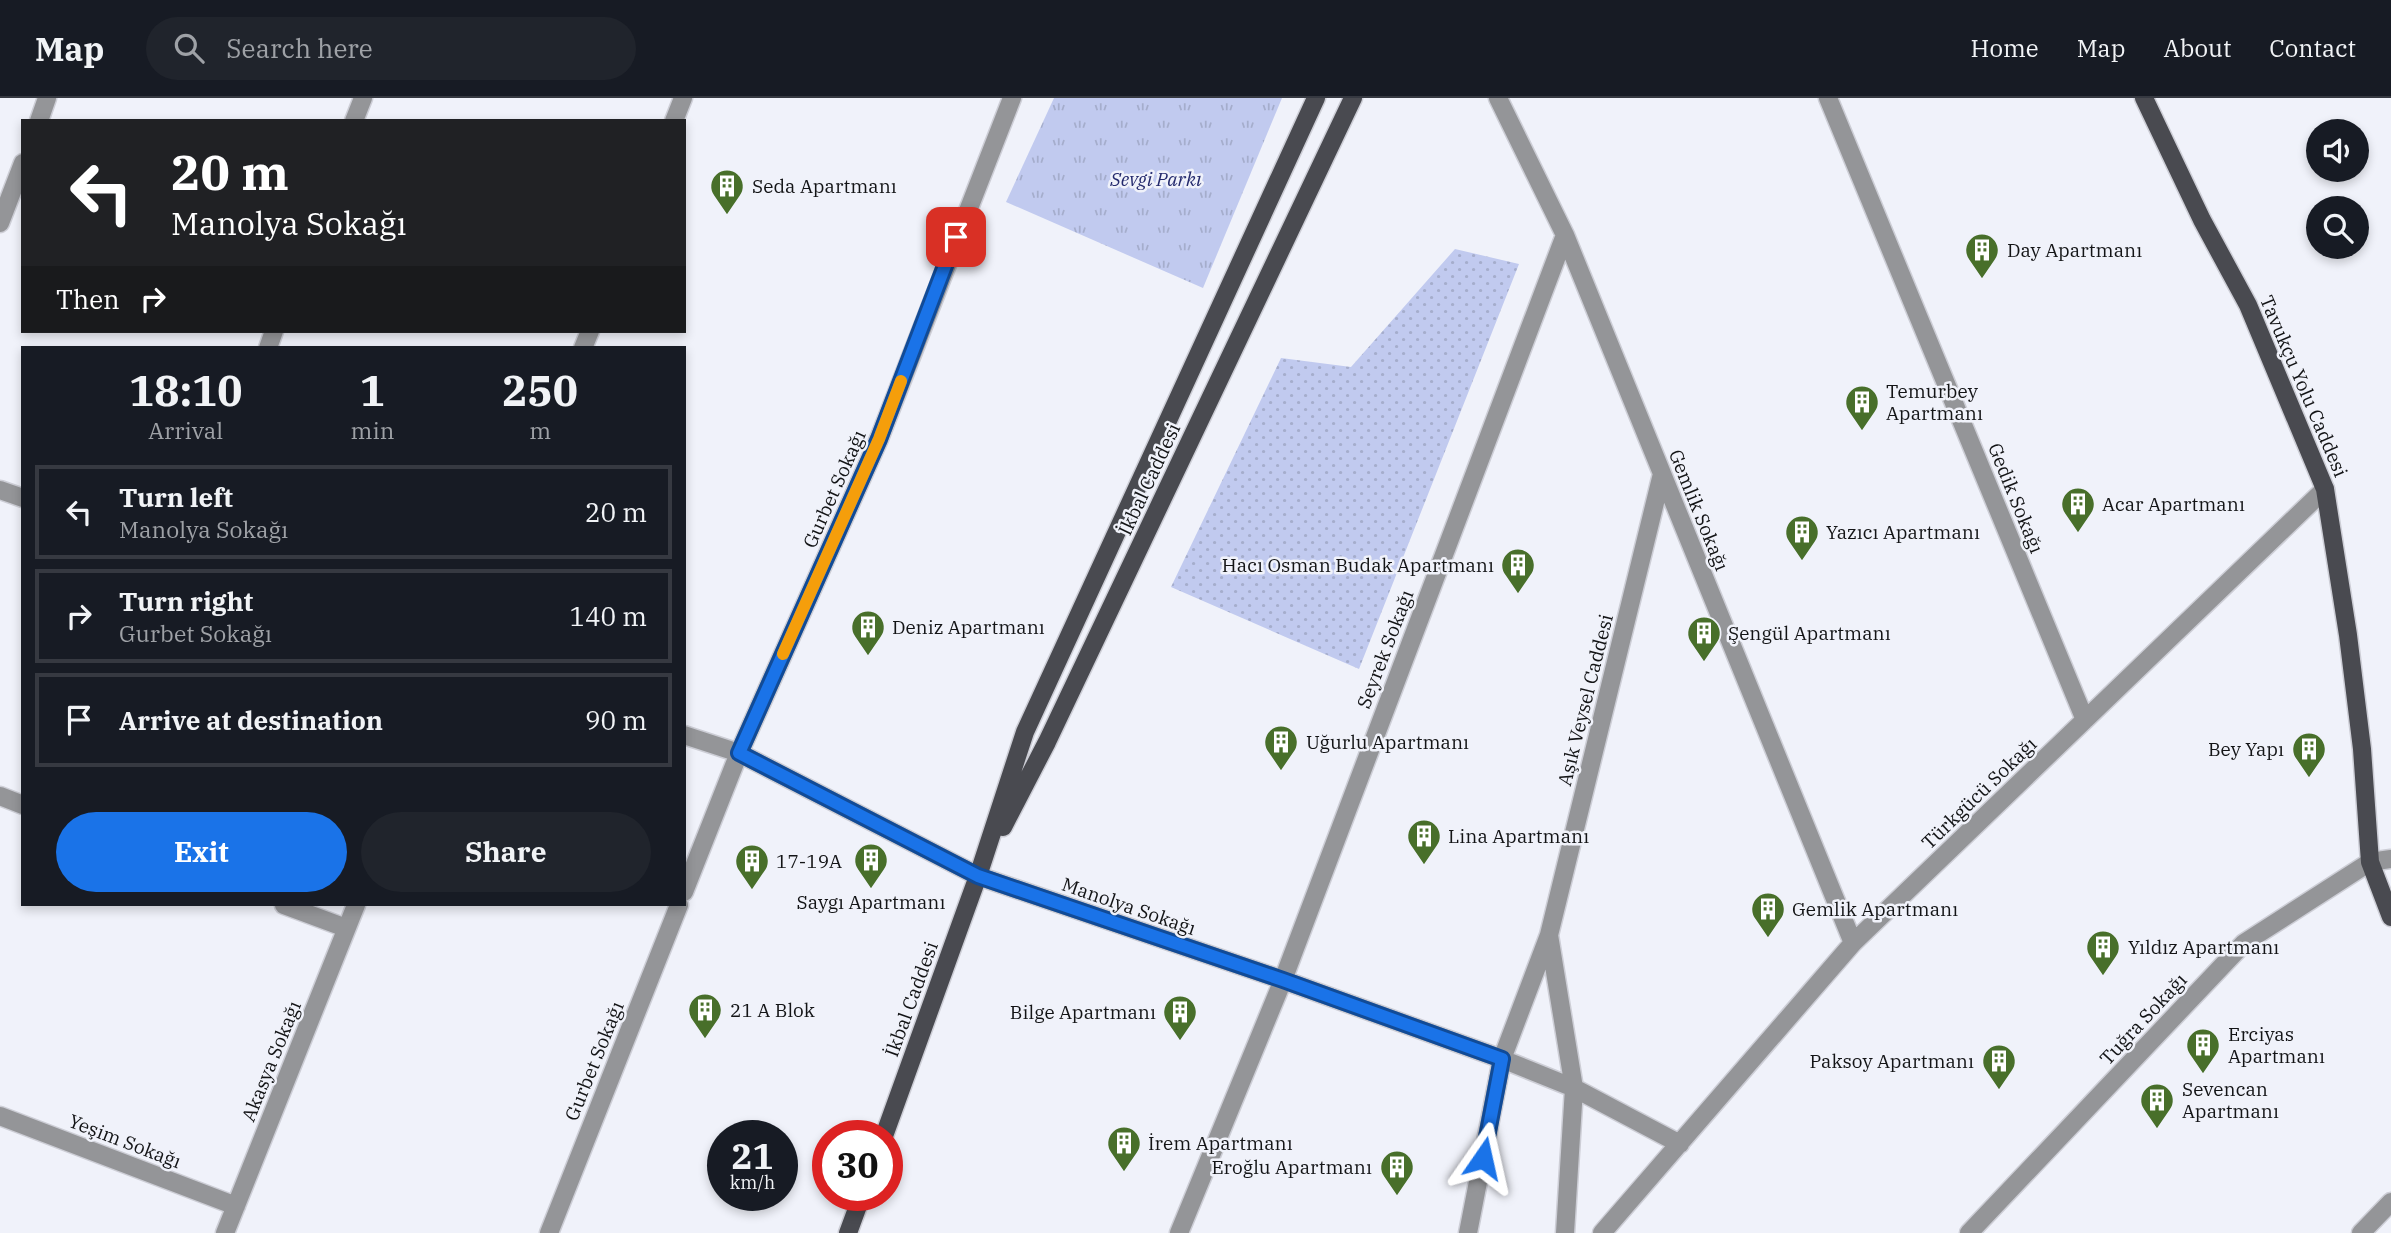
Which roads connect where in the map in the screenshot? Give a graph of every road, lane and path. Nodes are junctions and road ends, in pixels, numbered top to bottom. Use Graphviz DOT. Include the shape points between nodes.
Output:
graph roads {
  1 [pos="47,98"];
  2 [pos="363,98"];
  3 [pos="683,98"];
  4 [pos="1012,98"];
  5 [pos="1316,98"];
  6 [pos="1353,98"];
  7 [pos="1498,98"];
  8 [pos="1828,98"];
  9 [pos="2144,98"];
  10 [pos="40,119"];
  11 [pos="355,119"];
  12 [pos="675,119"];
  13 [pos="21,168"];
  14 [pos="0,223"];
  15 [pos="1564,235"];
  16 [pos="1662,474"];
  17 [pos="2325,489"];
  18 [pos="0,490"];
  19 [pos="21,497"];
  20 [pos="2085,720"];
  21 [pos="686,736"];
  22 [pos="739,753"];
  23 [pos="0,796"];
  24 [pos="21,804"];
  25 [pos="2391,859"];
  26 [pos="2370,862"];
  27 [pos="978,876"];
  28 [pos="686,887"];
  29 [pos="287,906"];
  30 [pos="356,906"];
  31 [pos="679,906"];
  32 [pos="2391,917"];
  33 [pos="346,928"];
  34 [pos="1549,935"];
  35 [pos="1853,943"];
  36 [pos="1283,980"];
  37 [pos="1502,1059"];
  38 [pos="1574,1088"];
  39 [pos="0,1116"];
  40 [pos="890,1120"];
  41 [pos="1681,1143"];
  42 [pos="2391,1202"];
  43 [pos="236,1206"];
  44 [pos="856,1211"];
  45 [pos="225,1233"];
  46 [pos="549,1233"];
  47 [pos="848,1233"];
  48 [pos="1178,1233"];
  49 [pos="1468,1233"];
  50 [pos="1565,1233"];
  51 [pos="1602,1233"];
  52 [pos="1969,1233"];
  53 [pos="2361,1233"];
  1 -- 10 [label="street"];
  2 -- 11 [label="street"];
  3 -- 12 [label="street"];
  4 -- 22 [label="street, Gurbet Sokağı" via="879,439"];
  5 -- 27 [label="main road, İkbal Caddesi" via="1025,732"];
  6 -- 27 [label="main road, İkbal Caddesi" via="1047,742"];
  7 -- 15 [label="street, Gemlik Sokağı"];
  8 -- 20 [label="street, Gedik Sokağı"];
  9 -- 17 [label="main road, Tavukçu Yolu Caddesi" via="2248,305"];
  13 -- 14 [label="street"];
  15 -- 16 [label="street, Gemlik Sokağı"];
  15 -- 36 [label="street, Seyrek Sokağı"];
  16 -- 34 [label="street, Aşık Veysel Caddesi"];
  16 -- 35 [label="street, Gemlik Sokağı"];
  17 -- 20 [label="street, Türkgücü Sokağı"];
  17 -- 26 [label="main road, Tavukçu Yolu Caddesi" via="2362,749"];
  18 -- 19 [label="street"];
  20 -- 35 [label="street, Türkgücü Sokağı"];
  21 -- 22 [label="street, Manolya Sokağı"];
  22 -- 27 [label="street, Manolya Sokağı"];
  22 -- 28 [label="street, Gurbet Sokağı"];
  23 -- 24 [label="street"];
  25 -- 26 [label="street"];
  26 -- 32 [label="main road, Tavukçu Yolu Caddesi"];
  26 -- 52 [label="street, Tuğra Sokağı" via="2244,943"];
  27 -- 36 [label="street, Manolya Sokağı"];
  27 -- 40 [label="main road, İkbal Caddesi"];
  29 -- 33 [label="street"];
  30 -- 33 [label="street, Akasya Sokağı"];
  31 -- 46 [label="street, Gurbet Sokağı"];
  33 -- 43 [label="street, Akasya Sokağı"];
  34 -- 37 [label="street, Aşık Veysel Caddesi"];
  34 -- 38 [label="street, Aşık Veysel Caddesi"];
  35 -- 41 [label="street, Türkgücü Sokağı"];
  36 -- 37 [label="street, Manolya Sokağı"];
  36 -- 48 [label="street, Seyrek Sokağı"];
  37 -- 38 [label="street, Manolya Sokağı"];
  37 -- 49 [label="street, Aşık Veysel Caddesi"];
  38 -- 41 [label="street"];
  38 -- 50 [label="street, Aşık Veysel Caddesi"];
  39 -- 43 [label="street, Yeşim Sokağı"];
  41 -- 51 [label="street, Türkgücü Sokağı"];
  42 -- 53 [label="street"];
  43 -- 45 [label="street, Akasya Sokağı"];
  44 -- 47 [label="main road"];
}
